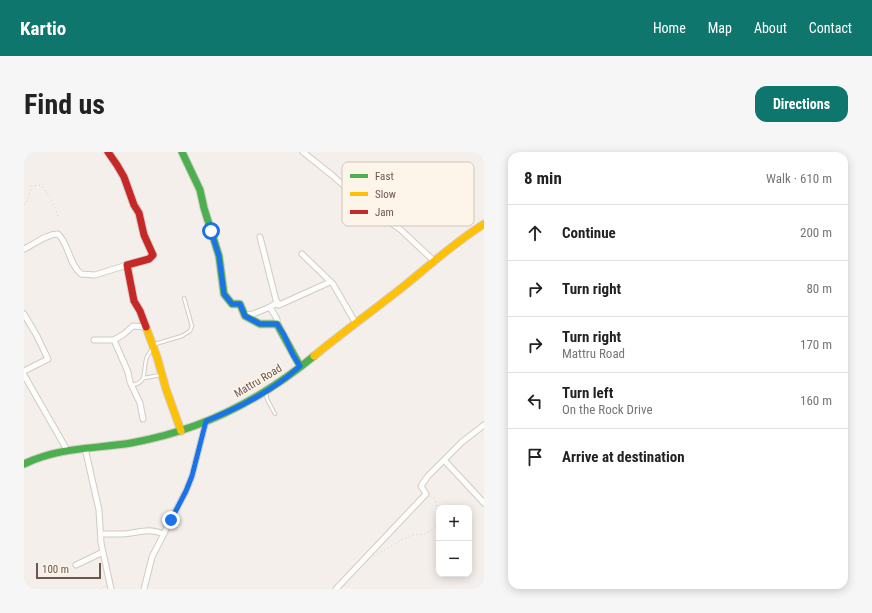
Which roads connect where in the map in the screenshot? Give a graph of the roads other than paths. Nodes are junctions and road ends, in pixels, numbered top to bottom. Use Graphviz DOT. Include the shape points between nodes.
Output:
graph roads {
  1 [pos="108,152"];
  2 [pos="182,152"];
  3 [pos="303,152"];
  4 [pos="342,184"];
  5 [pos="484,224"];
  6 [pos="395,226"];
  7 [pos="260,237"];
  8 [pos="24,249"];
  9 [pos="302,254"];
  10 [pos="434,261"];
  11 [pos="127,265"];
  12 [pos="330,282"];
  13 [pos="184,298"];
  14 [pos="279,305"];
  15 [pos="270,307"];
  16 [pos="24,314"];
  17 [pos="244,315"];
  18 [pos="142,316"];
  19 [pos="355,322"];
  20 [pos="277,324"];
  21 [pos="133,326"];
  22 [pos="146,327"];
  23 [pos="94,340"];
  24 [pos="114,340"];
  25 [pos="152,347"];
  26 [pos="300,366"];
  27 [pos="24,370"];
  28 [pos="24,375"];
  29 [pos="163,375"];
  30 [pos="144,378"];
  31 [pos="131,385"];
  32 [pos="266,391"];
  33 [pos="275,414"];
  34 [pos="143,419"];
  35 [pos="206,421"];
  36 [pos="484,425"];
  37 [pos="181,431"];
  38 [pos="85,448"];
  39 [pos="68,450"];
  40 [pos="444,460"];
  41 [pos="24,464"];
  42 [pos="484,503"];
  43 [pos="101,534"];
  44 [pos="164,534"];
  45 [pos="103,552"];
  46 [pos="76,566"];
  47 [pos="112,589"];
  48 [pos="144,589"];
  49 [pos="336,589"];
  1 -- 11 [label="street" via="123,174 152,255 149,259"];
  2 -- 17 [label="street" via="200,190 219,256 224,294 230,303 240,304"];
  3 -- 4 [label="street"];
  5 -- 10 [label="street, Mattru Road"];
  6 -- 10 [label="street"];
  7 -- 14 [label="street"];
  8 -- 11 [label="street" via="53,234 58,234 81,274 95,274"];
  9 -- 12 [label="street"];
  10 -- 19 [label="street, Mattru Road"];
  11 -- 18 [label="street" via="134,300"];
  12 -- 14 [label="street"];
  12 -- 19 [label="street"];
  13 -- 25 [label="lane" via="192,326 190,332"];
  14 -- 15 [label="street"];
  15 -- 17 [label="street"];
  15 -- 20 [label="street"];
  16 -- 27 [label="street" via="48,359"];
  17 -- 20 [label="street" via="260,324"];
  18 -- 21 [label="street"];
  18 -- 22 [label="street"];
  19 -- 26 [label="street, Mattru Road"];
  20 -- 26 [label="street"];
  21 -- 22 [label="street"];
  21 -- 24 [label="street"];
  22 -- 25 [label="street"];
  23 -- 24 [label="street"];
  24 -- 31 [label="street"];
  25 -- 29 [label="street" via="158,356"];
  25 -- 30 [label="lane" via="146,358"];
  26 -- 32 [label="street, Mattru Road"];
  28 -- 39 [label="street"];
  29 -- 30 [label="lane"];
  29 -- 37 [label="street"];
  30 -- 31 [label="lane" via="141,382"];
  31 -- 34 [label="street" via="140,403"];
  32 -- 33 [label="lane"];
  32 -- 35 [label="street, Mattru Road"];
  35 -- 37 [label="street, Mattru Road"];
  35 -- 44 [label="street" via="192,476"];
  36 -- 40 [label="street"];
  37 -- 38 [label="street, Mattru Road" via="143,441"];
  38 -- 39 [label="street, Mattru Road"];
  38 -- 43 [label="street" via="99,510"];
  39 -- 41 [label="street, Mattru Road" via="42,455"];
  40 -- 42 [label="street"];
  40 -- 49 [label="street" via="422,484 426,494"];
  43 -- 44 [label="street" via="124,534 145,530"];
  43 -- 45 [label="street"];
  44 -- 48 [label="street" via="152,557"];
  45 -- 46 [label="street"];
  45 -- 47 [label="street"];
}
